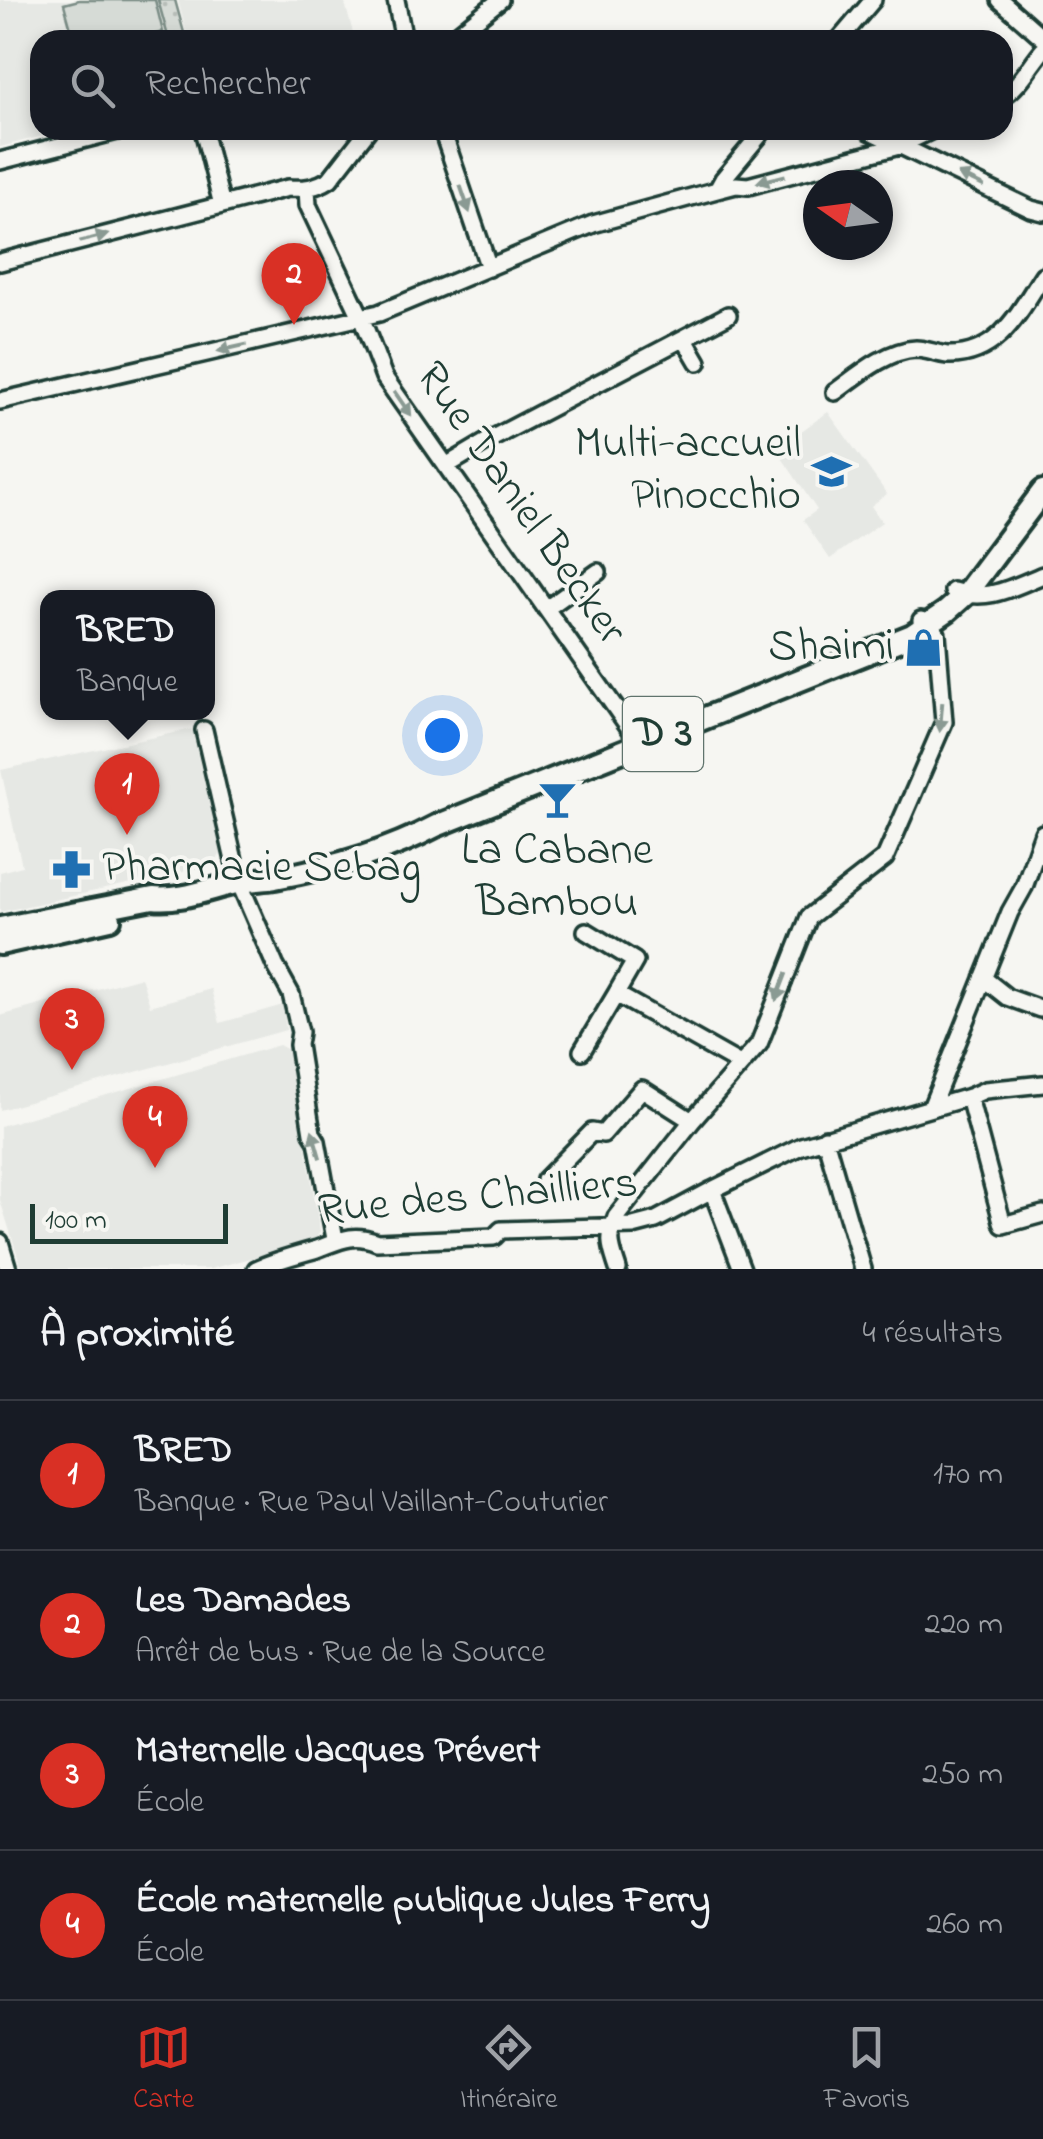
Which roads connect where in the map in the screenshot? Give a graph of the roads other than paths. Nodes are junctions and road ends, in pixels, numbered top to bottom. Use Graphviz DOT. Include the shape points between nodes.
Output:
graph roads {
  1 [pos="396,0"];
  2 [pos="500,0"];
  3 [pos="873,0"];
  4 [pos="1000,0"];
  5 [pos="402,30"];
  6 [pos="462,30"];
  7 [pos="848,30"];
  8 [pos="1043,38"];
  9 [pos="1043,50"];
  10 [pos="1013,90"];
  11 [pos="83,140"];
  12 [pos="205,140"];
  13 [pos="360,140"];
  14 [pos="445,140"];
  15 [pos="756,140"];
  16 [pos="887,140"];
  17 [pos="911,140"];
  18 [pos="899,146"];
  19 [pos="0,162"];
  20 [pos="307,189"];
  21 [pos="717,190"];
  22 [pos="222,205"];
  23 [pos="1043,212"];
  24 [pos="0,262"];
  25 [pos="489,268"];
  26 [pos="1043,275"];
  27 [pos="728,315"];
  28 [pos="360,317"];
  29 [pos="684,338"];
  30 [pos="698,362"];
  31 [pos="835,392"];
  32 [pos="0,401"];
  33 [pos="446,466"];
  34 [pos="1043,491"];
  35 [pos="598,572"];
  36 [pos="1043,575"];
  37 [pos="959,593"];
  38 [pos="546,608"];
  39 [pos="924,622"];
  40 [pos="204,730"];
  41 [pos="640,743"];
  42 [pos="1043,833"];
  43 [pos="239,882"];
  44 [pos="1024,886"];
  45 [pos="1043,890"];
  46 [pos="167,900"];
  47 [pos="0,928"];
  48 [pos="586,931"];
  49 [pos="0,944"];
  50 [pos="983,978"];
  51 [pos="616,994"];
  52 [pos="1040,1009"];
  53 [pos="582,1051"];
  54 [pos="740,1064"];
  55 [pos="1043,1084"];
  56 [pos="969,1097"];
  57 [pos="930,1108"];
  58 [pos="692,1121"];
  59 [pos="824,1138"];
  60 [pos="545,1180"];
  61 [pos="712,1190"];
  62 [pos="1043,1214"];
  63 [pos="612,1228"];
  64 [pos="335,1240"];
  65 [pos="0,1242"];
  66 [pos="8,1269"];
  67 [pos="256,1269"];
  68 [pos="618,1269"];
  69 [pos="742,1269"];
  70 [pos="864,1269"];
  1 -- 5 [label="street"];
  2 -- 6 [label="street"];
  3 -- 7 [label="street"];
  4 -- 8 [label="street"];
  9 -- 10 [label="street"];
  11 -- 19 [label="street"];
  12 -- 22 [label="street"];
  13 -- 20 [label="street" via="330,179"];
  14 -- 25 [label="street, one-way"];
  15 -- 21 [label="street"];
  16 -- 18 [label="street"];
  17 -- 18 [label="street"];
  18 -- 21 [label="street, one-way"];
  23 -- 18 [label="street, one-way"];
  20 -- 22 [label="street"];
  20 -- 28 [label="street, Rue Daniel Becker" via="308,205"];
  21 -- 25 [label="street" via="592,224"];
  24 -- 22 [label="street, one-way"];
  25 -- 28 [label="street"];
  26 -- 31 [label="street" via="1020,313 986,346 944,355 916,349 874,364"];
  27 -- 29 [label="street"];
  28 -- 32 [label="street, one-way"];
  28 -- 33 [label="street, Rue Daniel Becker, one-way" via="384,378"];
  29 -- 30 [label="street"];
  29 -- 33 [label="street"];
  33 -- 38 [label="street, Rue Daniel Becker"];
  34 -- 37 [label="main road, D 3"];
  35 -- 38 [label="street"];
  36 -- 37 [label="street" via="991,596"];
  37 -- 39 [label="main road, D 3" via="948,611"];
  38 -- 41 [label="street, Rue Daniel Becker"];
  39 -- 41 [label="main road, D 3" via="914,633"];
  39 -- 54 [label="street, one-way" via="937,634 944,722 937,739 884,858 808,917 759,1044"];
  40 -- 43 [label="street"];
  41 -- 43 [label="main road, D 3" via="354,861"];
  42 -- 44 [label="street"];
  43 -- 46 [label="main road, D 3"];
  64 -- 43 [label="street, one-way" via="297,1016"];
  44 -- 45 [label="street"];
  44 -- 50 [label="street"];
  46 -- 47 [label="main road, D 3"];
  46 -- 49 [label="main road, D 3" via="155,910"];
  48 -- 51 [label="street" via="635,961"];
  50 -- 52 [label="street" via="1007,997"];
  50 -- 57 [label="street"];
  51 -- 53 [label="street"];
  51 -- 54 [label="street"];
  54 -- 58 [label="street"];
  55 -- 56 [label="street, Rue des Chailliers"];
  56 -- 57 [label="street, Rue des Chailliers"];
  56 -- 62 [label="street" via="1003,1225"];
  57 -- 59 [label="street, Rue des Chailliers"];
  58 -- 60 [label="street" via="642,1089 603,1134 592,1132"];
  58 -- 63 [label="street"];
  59 -- 61 [label="street, Rue des Chailliers"];
  59 -- 70 [label="street"];
  61 -- 63 [label="street, Rue des Chailliers" via="656,1220"];
  61 -- 69 [label="street"];
  63 -- 64 [label="street, Rue des Chailliers"];
  63 -- 68 [label="street"];
  64 -- 67 [label="street, Rue des Chailliers"];
  65 -- 66 [label="street"];
}
